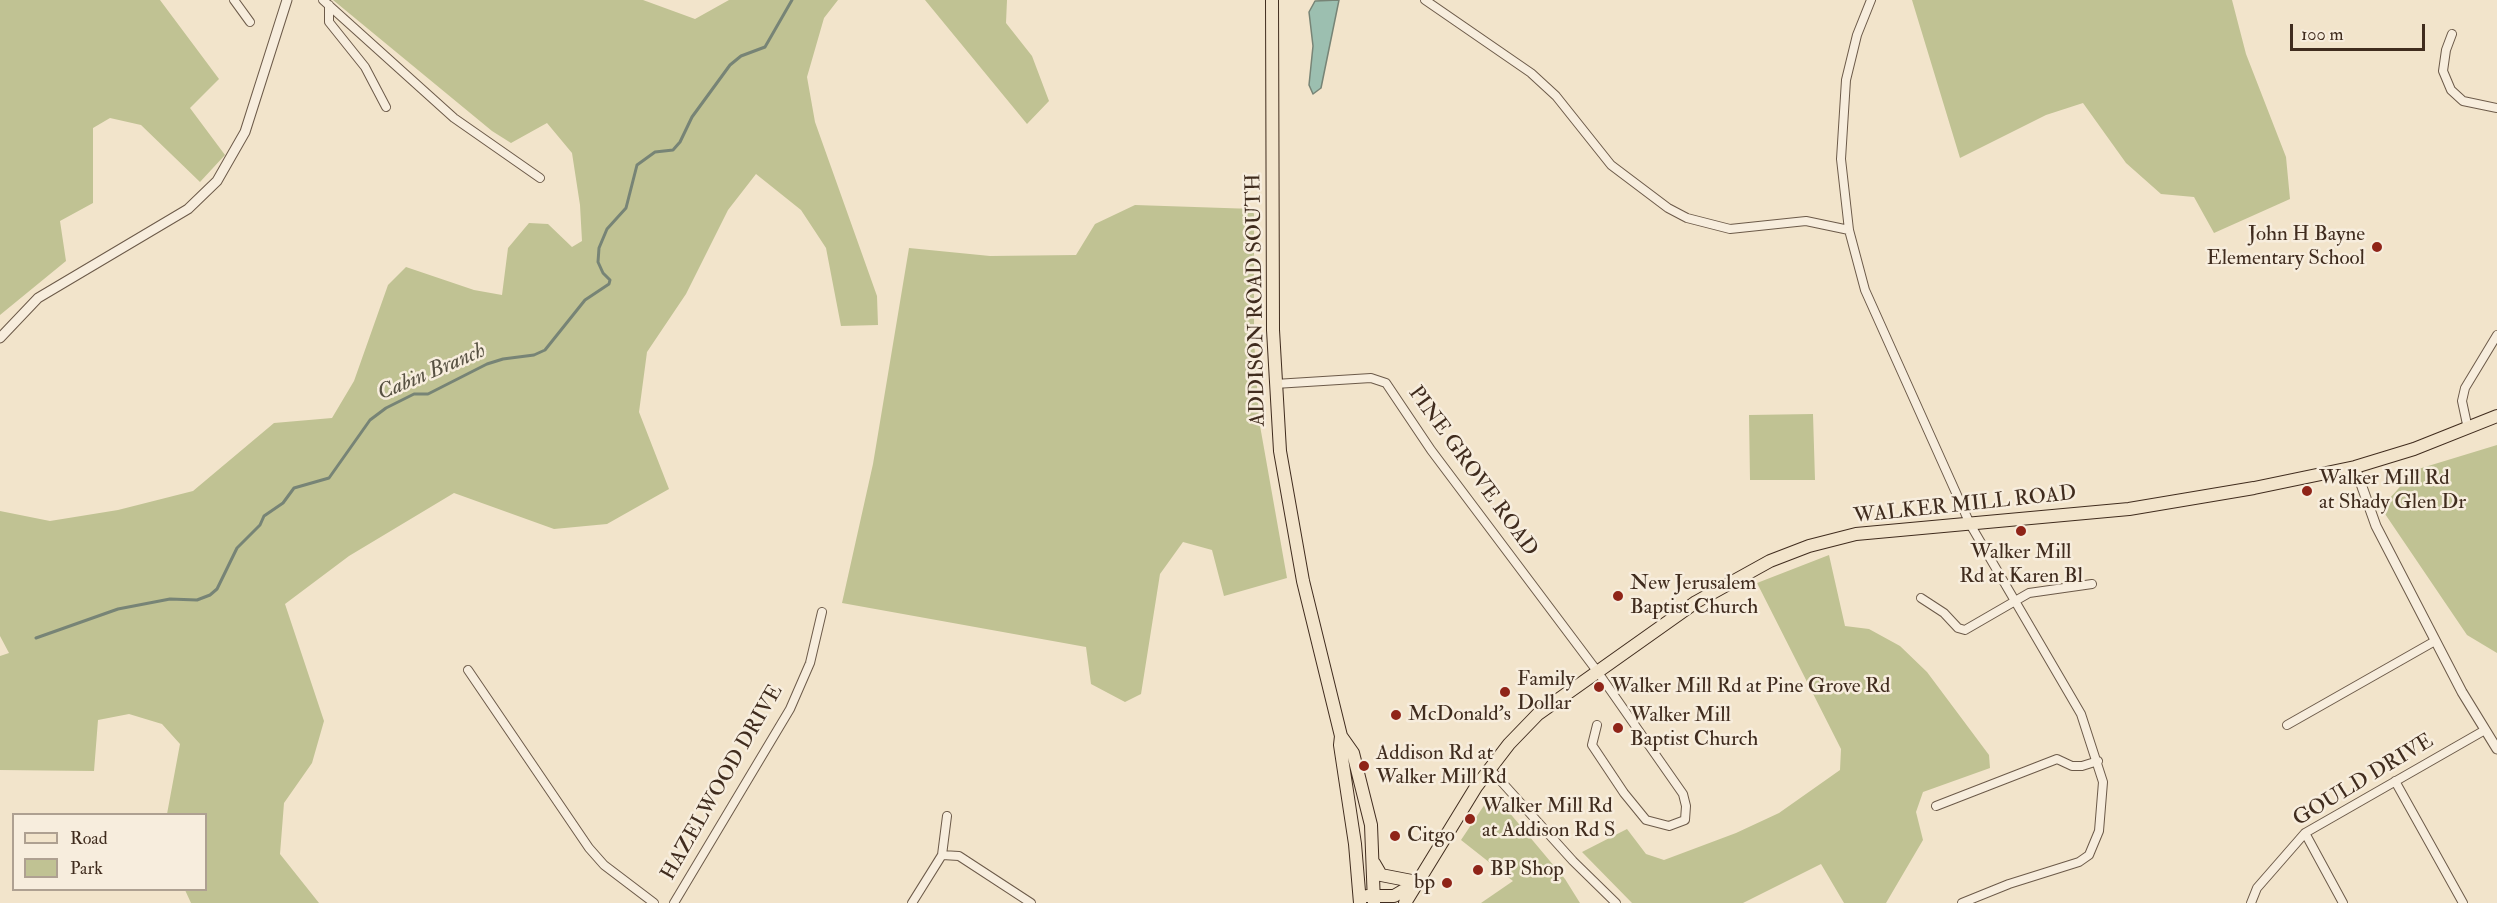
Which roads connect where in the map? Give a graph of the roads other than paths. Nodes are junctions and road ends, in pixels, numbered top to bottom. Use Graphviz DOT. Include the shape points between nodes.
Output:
graph roads {
  1 [pos="234,0"];
  2 [pos="287,0"];
  3 [pos="1272,0"];
  4 [pos="1425,0"];
  5 [pos="1871,0"];
  6 [pos="326,2"];
  7 [pos="250,22"];
  8 [pos="2452,34"];
  9 [pos="386,107"];
  10 [pos="2497,108"];
  11 [pos="540,178"];
  12 [pos="1849,230"];
  13 [pos="2497,335"];
  14 [pos="0,338"];
  15 [pos="1275,384"];
  16 [pos="2497,416"];
  17 [pos="2468,429"];
  18 [pos="2355,466"];
  19 [pos="1970,524"];
  20 [pos="2092,584"];
  21 [pos="1921,598"];
  22 [pos="2013,601"];
  23 [pos="822,612"];
  24 [pos="2435,641"];
  25 [pos="468,670"];
  26 [pos="1598,671"];
  27 [pos="1597,725"];
  28 [pos="2287,725"];
  29 [pos="2485,730"];
  30 [pos="1341,736"];
  31 [pos="2497,749"];
  32 [pos="2098,761"];
  33 [pos="1490,769"];
  34 [pos="2395,781"];
  35 [pos="1936,806"];
  36 [pos="947,816"];
  37 [pos="2305,832"];
  38 [pos="942,855"];
  39 [pos="1374,863"];
  40 [pos="1417,882"];
  41 [pos="1360,899"];
  42 [pos="1374,899"];
  43 [pos="654,903"];
  44 [pos="674,903"];
  45 [pos="912,903"];
  46 [pos="1031,903"];
  47 [pos="1405,903"];
  48 [pos="1616,903"];
  49 [pos="1962,903"];
  50 [pos="2251,903"];
  51 [pos="2343,903"];
  52 [pos="2463,903"];
  1 -- 7 [label="street"];
  2 -- 14 [label="street" via="245,132 217,181 188,209 38,298"];
  3 -- 15 [label="main road, ADDISON ROAD SOUTH"];
  4 -- 12 [label="street" via="1531,73 1556,96 1611,165 1668,208 1687,218 1730,229 1806,221"];
  5 -- 12 [label="street" via="1857,34 1846,80 1841,159"];
  6 -- 9 [label="street" via="329,22 365,67"];
  6 -- 11 [label="street" via="454,118"];
  8 -- 10 [label="street" via="2443,71 2451,90 2463,101"];
  12 -- 19 [label="street" via="1865,290"];
  13 -- 17 [label="street" via="2465,388 2463,410"];
  15 -- 26 [label="street, PINE GROVE ROAD" via="1371,378 1384,381 1431,450"];
  15 -- 30 [label="main road, ADDISON ROAD SOUTH" via="1287,501"];
  16 -- 17 [label="main road, WALKER MILL ROAD"];
  17 -- 18 [label="main road, WALKER MILL ROAD"];
  18 -- 19 [label="main road, WALKER MILL ROAD" via="2140,507"];
  18 -- 24 [label="street" via="2376,526"];
  19 -- 22 [label="street"];
  19 -- 26 [label="main road, WALKER MILL ROAD" via="1856,534 1770,561 1696,602"];
  20 -- 22 [label="street" via="2039,590"];
  21 -- 22 [label="street" via="1962,630"];
  22 -- 32 [label="street" via="2081,714"];
  23 -- 44 [label="street, HAZELWOOD DRIVE" via="810,663 790,709"];
  24 -- 28 [label="street"];
  24 -- 29 [label="street"];
  25 -- 43 [label="street" via="589,848 617,876"];
  26 -- 27 [label="street" via="1683,794 1685,820 1669,826 1646,820 1592,745"];
  26 -- 33 [label="main road, WALKER MILL ROAD" via="1538,714"];
  29 -- 31 [label="street"];
  29 -- 34 [label="street, GOULD DRIVE"];
  30 -- 39 [label="main road, ADDISON ROAD SOUTH" via="1353,753 1359,776 1371,825"];
  30 -- 41 [label="main road, ADDISON ROAD SOUTH"];
  32 -- 35 [label="street" via="2082,766 2057,759"];
  32 -- 49 [label="street" via="2103,782 2099,831 2090,855"];
  33 -- 40 [label="main road, WALKER MILL ROAD"];
  33 -- 48 [label="street"];
  34 -- 37 [label="street, GOULD DRIVE"];
  34 -- 52 [label="street"];
  36 -- 38 [label="street"];
  37 -- 50 [label="street, GOULD DRIVE" via="2257,888"];
  37 -- 51 [label="street"];
  38 -- 45 [label="street"];
  38 -- 46 [label="street" via="959,856"];
  39 -- 40 [label="main road" via="1381,875"];
  39 -- 42 [label="main road, ADDISON ROAD SOUTH"];
  40 -- 42 [label="main road, WALKER MILL ROAD" via="1394,896"];
  40 -- 47 [label="main road, WALKER MILL ROAD"];
  41 -- 42 [label="main road, WALKER MILL ROAD"];
}
